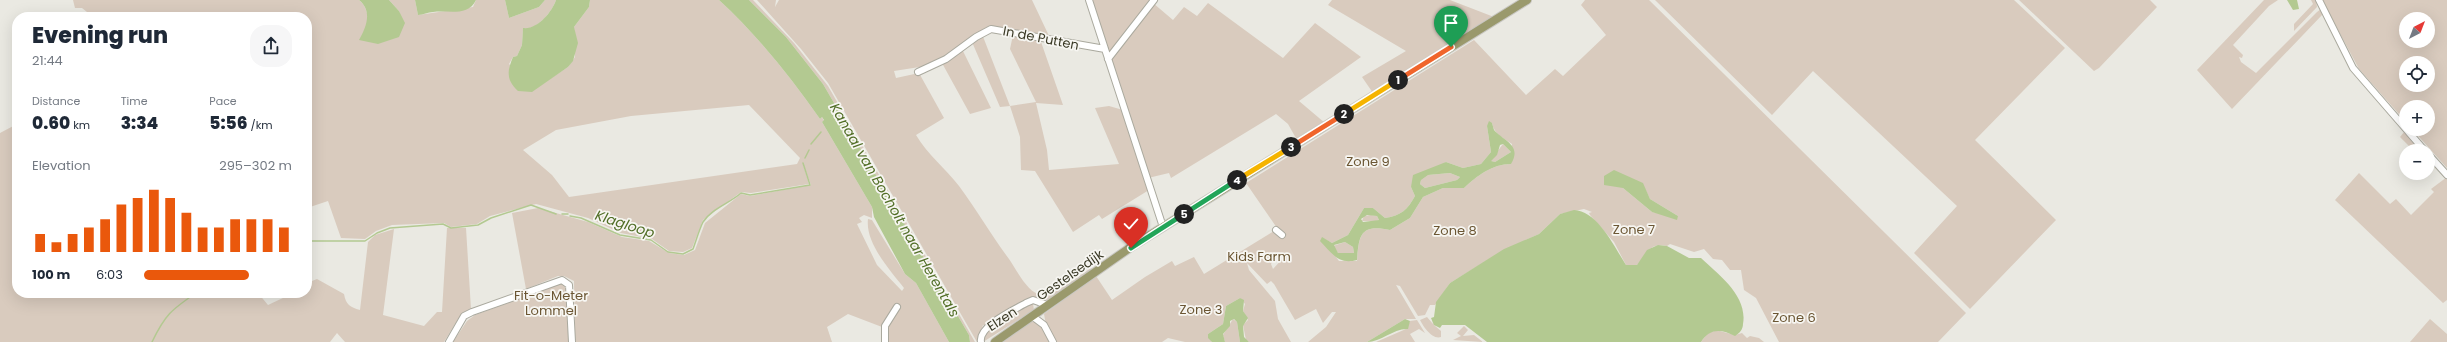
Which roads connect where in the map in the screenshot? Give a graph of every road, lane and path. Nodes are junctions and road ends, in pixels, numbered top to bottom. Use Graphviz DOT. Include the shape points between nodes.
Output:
graph roads {
  1 [pos="1089,0"];
  2 [pos="1154,0"];
  3 [pos="1526,0"];
  4 [pos="2319,0"];
  5 [pos="1105,49"];
  6 [pos="1108,59"];
  7 [pos="918,72"];
  8 [pos="2419,144"];
  9 [pos="2435,162"];
  10 [pos="2447,175"];
  11 [pos="1163,227"];
  12 [pos="1276,230"];
  13 [pos="1282,235"];
  14 [pos="1030,301"];
  15 [pos="897,307"];
  16 [pos="1040,310"];
  17 [pos="1044,325"];
  18 [pos="449,342"];
  19 [pos="572,342"];
  20 [pos="885,342"];
  21 [pos="981,342"];
  22 [pos="995,342"];
  23 [pos="1053,342"];
  1 -- 5 [label="street"];
  2 -- 6 [label="street"];
  3 -- 11 [label="main road, Gestelsedijk"];
  4 -- 8 [label="street" via="2353,68"];
  5 -- 6 [label="street"];
  5 -- 7 [label="street, In de Putten" via="991,29 946,59"];
  6 -- 11 [label="street"];
  9 -- 10 [label="street"];
  11 -- 16 [label="main road, Gestelsedijk"];
  12 -- 13 [label="street"];
  14 -- 16 [label="street, Elzen"];
  14 -- 16 [label="street, Elzen"];
  14 -- 21 [label="street, Elzen" via="985,328 980,336"];
  15 -- 20 [label="street" via="885,326"];
  16 -- 17 [label="street, Elzen"];
  16 -- 17 [label="street, Elzen"];
  16 -- 22 [label="main road, Gestelsedijk"];
  17 -- 23 [label="street, Elzen"];
  18 -- 19 [label="street" via="464,316 562,280 569,285"];
}
